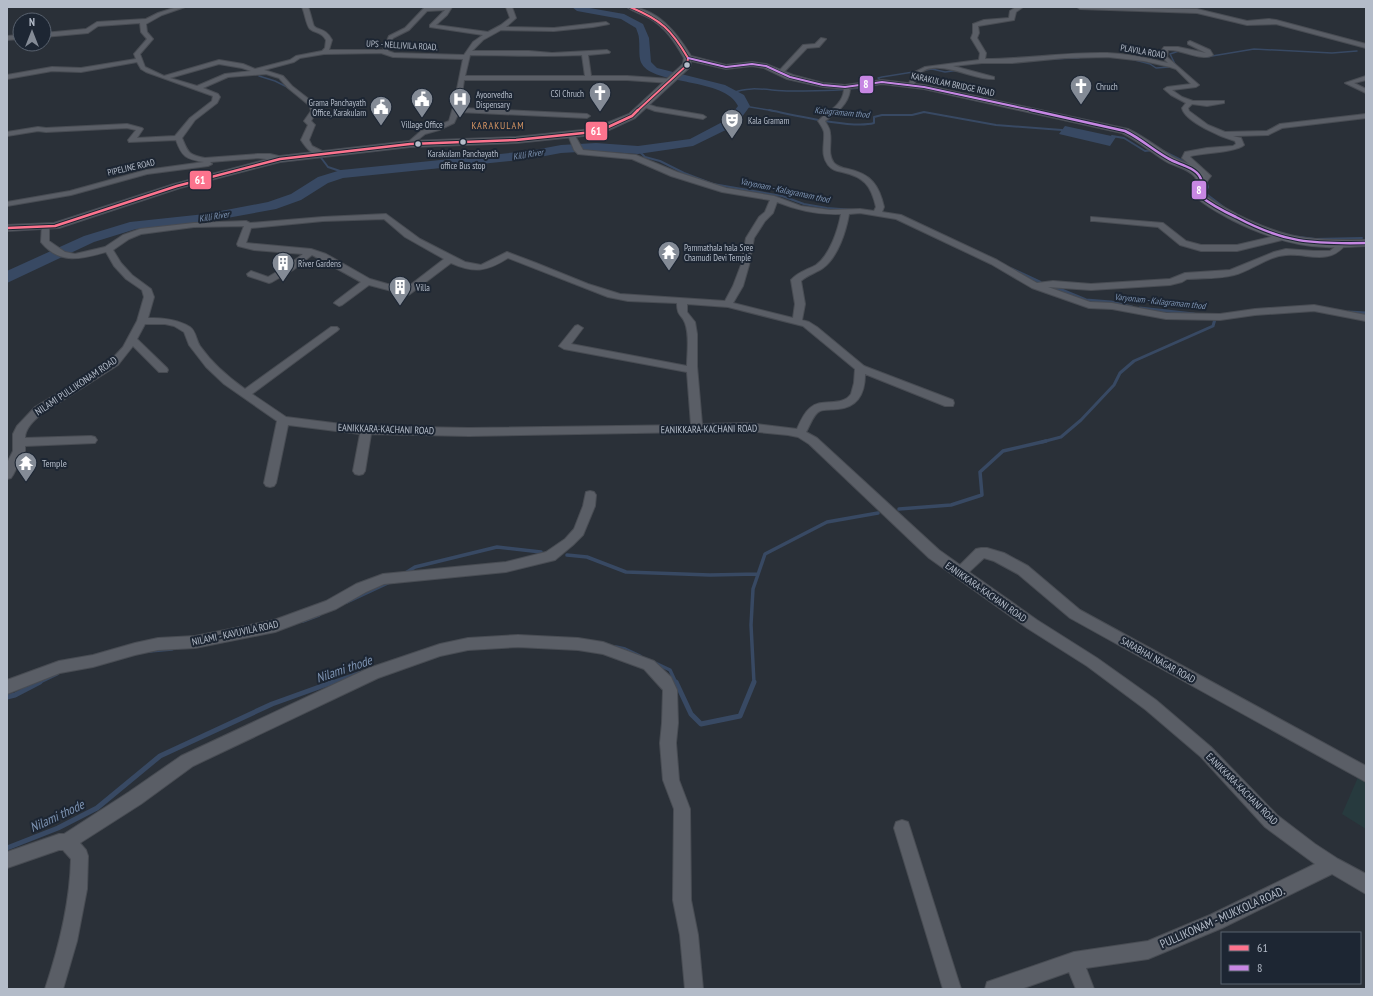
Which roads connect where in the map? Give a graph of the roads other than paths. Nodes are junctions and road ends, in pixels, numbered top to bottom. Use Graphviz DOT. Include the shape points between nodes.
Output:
graph roads {
  1 [pos="182,7"];
  2 [pos="305,7"];
  3 [pos="509,7"];
  4 [pos="630,7"];
  5 [pos="1020,7"];
  6 [pos="1080,7"];
  7 [pos="449,8"];
  8 [pos="147,21"];
  9 [pos="606,24"];
  10 [pos="501,28"];
  11 [pos="52,34"];
  12 [pos="488,34"];
  13 [pos="823,38"];
  14 [pos="1190,43"];
  15 [pos="1354,44"];
  16 [pos="1366,46"];
  17 [pos="324,52"];
  18 [pos="385,52"];
  19 [pos="607,52"];
  20 [pos="1366,53"];
  21 [pos="585,54"];
  22 [pos="468,55"];
  23 [pos="688,58"];
  24 [pos="139,60"];
  25 [pos="982,61"];
  26 [pos="946,66"];
  27 [pos="1172,66"];
  28 [pos="255,71"];
  29 [pos="781,72"];
  30 [pos="7,77"];
  31 [pos="166,78"];
  32 [pos="462,78"];
  33 [pos="588,78"];
  34 [pos="992,78"];
  35 [pos="1366,78"];
  36 [pos="671,81"];
  37 [pos="911,85"];
  38 [pos="845,87"];
  39 [pos="198,88"];
  40 [pos="1366,91"];
  41 [pos="1222,102"];
  42 [pos="1190,103"];
  43 [pos="644,105"];
  44 [pos="457,110"];
  45 [pos="588,116"];
  46 [pos="1366,116"];
  47 [pos="703,117"];
  48 [pos="7,134"];
  49 [pos="1227,136"];
  50 [pos="178,138"];
  51 [pos="575,142"];
  52 [pos="410,144"];
  53 [pos="318,154"];
  54 [pos="260,156"];
  55 [pos="280,159"];
  56 [pos="1202,182"];
  57 [pos="774,198"];
  58 [pos="7,204"];
  59 [pos="845,211"];
  60 [pos="878,212"];
  61 [pos="1094,219"];
  62 [pos="45,226"];
  63 [pos="248,226"];
  64 [pos="7,228"];
  65 [pos="1279,238"];
  66 [pos="1366,243"];
  67 [pos="1342,244"];
  68 [pos="108,249"];
  69 [pos="311,252"];
  70 [pos="450,259"];
  71 [pos="251,274"];
  72 [pos="368,281"];
  73 [pos="1035,286"];
  74 [pos="682,301"];
  75 [pos="339,303"];
  76 [pos="728,304"];
  77 [pos="1366,318"];
  78 [pos="142,321"];
  79 [pos="797,322"];
  80 [pos="578,328"];
  81 [pos="334,329"];
  82 [pos="133,340"];
  83 [pos="860,368"];
  84 [pos="162,370"];
  85 [pos="692,370"];
  86 [pos="245,394"];
  87 [pos="949,403"];
  88 [pos="283,420"];
  89 [pos="697,429"];
  90 [pos="366,430"];
  91 [pos="800,434"];
  92 [pos="91,440"];
  93 [pos="19,442"];
  94 [pos="358,471"];
  95 [pos="7,475"];
  96 [pos="270,483"];
  97 [pos="590,495"];
  98 [pos="960,573"];
  99 [pos="7,687"];
  100 [pos="1366,774"];
  101 [pos="902,828"];
  102 [pos="66,842"];
  103 [pos="7,860"];
  104 [pos="1332,865"];
  105 [pos="1366,885"];
  106 [pos="1074,961"];
  107 [pos="54,989"];
  108 [pos="694,989"];
  109 [pos="952,989"];
  110 [pos="994,989"];
  111 [pos="1085,989"];
  1 -- 8 [label="street"];
  2 -- 17 [label="street" via="310,25 329,40 328,48"];
  3 -- 10 [label="street" via="513,18"];
  4 -- 23 [label="main road" via="664,24"];
  5 -- 25 [label="street" via="1013,11 1014,17 1011,20 975,25 974,38 983,53"];
  6 -- 15 [label="street" via="1201,11 1247,23 1276,22"];
  7 -- 12 [label="street" via="432,26"];
  7 -- 18 [label="street" via="425,9 407,29 391,37"];
  8 -- 11 [label="street" via="97,24 88,31"];
  8 -- 24 [label="street" via="143,26 150,39 137,54"];
  9 -- 10 [label="street" via="546,30"];
  10 -- 12 [label="street"];
  12 -- 22 [label="street" via="475,44"];
  13 -- 29 [label="street" via="817,46 805,46"];
  14 -- 27 [label="street" via="1208,51 1210,55 1166,48 1164,55"];
  15 -- 16 [label="street"];
  15 -- 20 [label="street"];
  17 -- 18 [label="street, UPS - NELLIVILA ROAD."];
  17 -- 28 [label="street, UPS - NELLIVILA ROAD." via="298,57"];
  18 -- 22 [label="street, UPS - NELLIVILA ROAD." via="393,55"];
  19 -- 21 [label="street, UPS - NELLIVILA ROAD."];
  21 -- 22 [label="street, UPS - NELLIVILA ROAD."];
  21 -- 33 [label="street"];
  22 -- 32 [label="street"];
  23 -- 29 [label="main road, KARAKULAM BRIDGE ROAD" via="726,67 752,64 766,66"];
  23 -- 36 [label="main road" via="686,65"];
  24 -- 30 [label="street" via="81,70 58,69"];
  24 -- 31 [label="street" via="143,68"];
  25 -- 26 [label="street, PLAVILA ROAD"];
  25 -- 27 [label="street, PLAVILA ROAD" via="1104,55 1144,58"];
  26 -- 34 [label="street"];
  26 -- 37 [label="street, PLAVILA ROAD" via="927,68 917,73"];
  27 -- 42 [label="street, PLAVILA ROAD" via="1178,68 1196,85 1167,89"];
  28 -- 31 [label="street" via="219,62"];
  28 -- 39 [label="street" via="227,75"];
  28 -- 53 [label="street" via="278,75 313,105 314,111 307,121 312,125 305,140"];
  29 -- 38 [label="main road, KARAKULAM BRIDGE ROAD" via="806,82"];
  31 -- 39 [label="street"];
  32 -- 33 [label="street"];
  32 -- 44 [label="street"];
  33 -- 36 [label="street"];
  35 -- 40 [label="street" via="1348,83"];
  36 -- 43 [label="main road"];
  37 -- 38 [label="main road, KARAKULAM BRIDGE ROAD" via="879,82"];
  37 -- 56 [label="main road, KARAKULAM BRIDGE ROAD" via="1125,131 1171,160 1188,167 1200,176"];
  38 -- 60 [label="street" via="846,98 835,111 822,119 827,130 827,152 832,165 837,169 868,178 879,198"];
  39 -- 50 [label="street" via="217,97 215,102 192,119"];
  41 -- 42 [label="street, PLAVILA ROAD" via="1203,105"];
  42 -- 49 [label="street" via="1185,108 1186,112"];
  43 -- 47 [label="street"];
  43 -- 51 [label="main road" via="620,123 593,132"];
  44 -- 45 [label="street"];
  44 -- 52 [label="street" via="452,122 423,132"];
  46 -- 49 [label="street" via="1280,126 1268,133 1232,133"];
  48 -- 50 [label="street" via="38,129 127,126 140,129 132,140"];
  49 -- 56 [label="street" via="1238,140 1240,145 1236,148 1188,154 1186,158 1207,176"];
  50 -- 54 [label="street" via="187,155 197,160"];
  51 -- 52 [label="main road" via="516,140"];
  51 -- 57 [label="street" via="592,154 633,157 674,174 725,190"];
  52 -- 53 [label="main road"];
  53 -- 55 [label="main road"];
  54 -- 55 [label="street"];
  54 -- 58 [label="street, PIPELINE ROAD" via="146,172 71,193"];
  55 -- 62 [label="main road" via="177,186 55,226"];
  56 -- 65 [label="main road" via="1199,194 1211,205"];
  57 -- 59 [label="street" via="799,208"];
  57 -- 76 [label="street" via="769,213 750,238 738,286"];
  59 -- 60 [label="street"];
  59 -- 79 [label="street" via="841,231 827,259 796,280 800,304"];
  60 -- 73 [label="street" via="898,217 994,262"];
  61 -- 65 [label="street" via="1160,225 1183,243 1201,248 1236,248"];
  62 -- 64 [label="main road"];
  62 -- 68 [label="street" via="45,242 58,252 74,257"];
  63 -- 68 [label="street" via="246,223 228,222 140,232 126,237"];
  63 -- 69 [label="street" via="240,244"];
  63 -- 70 [label="street" via="386,216 402,231"];
  65 -- 67 [label="main road"];
  66 -- 67 [label="main road"];
  67 -- 73 [label="street" via="1332,253 1283,252 1232,273 1185,276 1170,282 1091,287 1053,284"];
  68 -- 78 [label="street" via="129,277 146,289 149,297 148,307"];
  69 -- 71 [label="street" via="268,280"];
  69 -- 72 [label="street" via="326,256"];
  70 -- 72 [label="street" via="407,292"];
  70 -- 74 [label="street" via="478,268 494,264 507,255 533,263 580,285 626,299"];
  72 -- 75 [label="street"];
  73 -- 77 [label="street" via="1089,305 1112,306 1166,316 1220,317 1314,308"];
  74 -- 76 [label="street"];
  74 -- 85 [label="street" via="682,312 690,322 692,334"];
  76 -- 79 [label="street"];
  78 -- 82 [label="street, NILAMI PULLIKONAM ROAD"];
  78 -- 86 [label="street, EANIKKARA-KACHANI ROAD" via="165,321 188,330 194,345 210,365"];
  79 -- 83 [label="street" via="814,328 847,360"];
  80 -- 85 [label="street" via="564,346"];
  81 -- 86 [label="street"];
  82 -- 84 [label="street"];
  82 -- 93 [label="street, NILAMI PULLIKONAM ROAD" via="114,363 32,416 21,429"];
  83 -- 87 [label="street"];
  83 -- 91 [label="street" via="858,394 855,399 814,410"];
  85 -- 89 [label="street"];
  86 -- 88 [label="street, EANIKKARA-KACHANI ROAD"];
  88 -- 90 [label="street, EANIKKARA-KACHANI ROAD"];
  88 -- 96 [label="street"];
  89 -- 90 [label="street, EANIKKARA-KACHANI ROAD" via="469,432"];
  89 -- 91 [label="street, EANIKKARA-KACHANI ROAD" via="748,427"];
  90 -- 94 [label="street"];
  91 -- 98 [label="street, EANIKKARA-KACHANI ROAD" via="813,441 934,554"];
  92 -- 93 [label="street"];
  93 -- 95 [label="street, NILAMI PULLIKONAM ROAD" via="17,457"];
  97 -- 99 [label="street, NILAMI - KAVUVILA ROAD" via="590,506 579,532 550,556 506,567 384,579 361,588 331,605 275,626 195,642 158,644 135,649 59,668"];
  98 -- 100 [label="street, SARABHAI NAGAR ROAD" via="981,553 999,557 1023,570 1075,614"];
  98 -- 104 [label="street, EANIKKARA-KACHANI ROAD" via="1151,705 1206,752 1272,821"];
  101 -- 109 [label="street"];
  102 -- 103 [label="street" via="59,842"];
  102 -- 107 [label="street" via="80,856 80,863 64,961"];
  102 -- 108 [label="street" via="188,762 374,673 440,650 468,644 518,641 603,648 649,665 666,682 670,690 668,743 671,780 682,809 682,900 689,935"];
  104 -- 105 [label="street, EANIKKARA-KACHANI ROAD"];
  104 -- 106 [label="street, PULLIKONAM - MUKKOLA ROAD." via="1216,922 1148,950"];
  106 -- 110 [label="street, PULLIKONAM - MUKKOLA ROAD."];
  106 -- 111 [label="street"];
}
